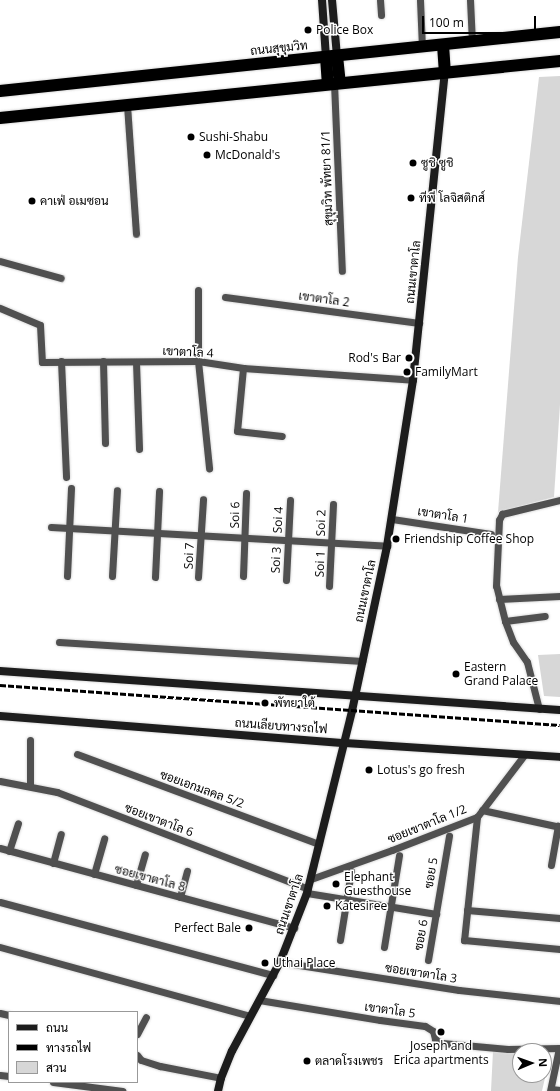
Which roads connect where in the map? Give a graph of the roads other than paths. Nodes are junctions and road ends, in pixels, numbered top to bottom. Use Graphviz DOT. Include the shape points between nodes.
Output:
graph roads {
  1 [pos="322,0"];
  2 [pos="332,0"];
  3 [pos="380,0"];
  4 [pos="420,0"];
  5 [pos="470,0"];
  6 [pos="380,15"];
  7 [pos="560,32"];
  8 [pos="472,42"];
  9 [pos="444,45"];
  10 [pos="422,47"];
  11 [pos="331,57"];
  12 [pos="560,61"];
  13 [pos="445,72"];
  14 [pos="334,83"];
  15 [pos="0,91"];
  16 [pos="127,105"];
  17 [pos="0,118"];
  18 [pos="136,234"];
  19 [pos="0,261"];
  20 [pos="342,272"];
  21 [pos="61,278"];
  22 [pos="198,290"];
  23 [pos="225,297"];
  24 [pos="0,308"];
  25 [pos="419,323"];
  26 [pos="61,361"];
  27 [pos="103,361"];
  28 [pos="198,361"];
  29 [pos="136,362"];
  30 [pos="243,368"];
  31 [pos="413,380"];
  32 [pos="282,436"];
  33 [pos="105,443"];
  34 [pos="138,449"];
  35 [pos="209,468"];
  36 [pos="66,477"];
  37 [pos="71,488"];
  38 [pos="116,490"];
  39 [pos="159,491"];
  40 [pos="246,493"];
  41 [pos="203,499"];
  42 [pos="290,500"];
  43 [pos="560,500"];
  44 [pos="333,504"];
  45 [pos="392,519"];
  46 [pos="51,527"];
  47 [pos="70,528"];
  48 [pos="114,531"];
  49 [pos="157,533"];
  50 [pos="491,534"];
  51 [pos="201,536"];
  52 [pos="245,538"];
  53 [pos="288,540"];
  54 [pos="332,543"];
  55 [pos="387,546"];
  56 [pos="67,576"];
  57 [pos="112,576"];
  58 [pos="243,576"];
  59 [pos="155,577"];
  60 [pos="198,577"];
  61 [pos="286,580"];
  62 [pos="330,586"];
  63 [pos="560,596"];
  64 [pos="499,600"];
  65 [pos="545,616"];
  66 [pos="505,621"];
  67 [pos="59,642"];
  68 [pos="362,661"];
  69 [pos="0,671"];
  70 [pos="355,696"];
  71 [pos="539,709"];
  72 [pos="560,710"];
  73 [pos="0,716"];
  74 [pos="30,740"];
  75 [pos="345,743"];
  76 [pos="77,754"];
  77 [pos="525,754"];
  78 [pos="560,757"];
  79 [pos="0,781"];
  80 [pos="30,786"];
  81 [pos="482,810"];
  82 [pos="476,817"];
  83 [pos="18,822"];
  84 [pos="559,827"];
  85 [pos="61,834"];
  86 [pos="449,836"];
  87 [pos="104,838"];
  88 [pos="319,844"];
  89 [pos="0,848"];
  90 [pos="9,851"];
  91 [pos="144,854"];
  92 [pos="399,855"];
  93 [pos="53,862"];
  94 [pos="552,865"];
  95 [pos="186,871"];
  96 [pos="352,871"];
  97 [pos="94,874"];
  98 [pos="311,879"];
  99 [pos="136,885"];
  100 [pos="308,891"];
  101 [pos="180,897"];
  102 [pos="346,899"];
  103 [pos="0,902"];
  104 [pos="390,907"];
  105 [pos="467,910"];
  106 [pos="436,914"];
  107 [pos="560,918"];
  108 [pos="294,928"];
  109 [pos="340,940"];
  110 [pos="0,947"];
  111 [pos="384,947"];
  112 [pos="560,949"];
  113 [pos="428,960"];
  114 [pos="280,962"];
  115 [pos="273,975"];
  116 [pos="259,1000"];
  117 [pos="560,1001"];
  118 [pos="250,1016"];
  119 [pos="146,1017"];
  120 [pos="138,1032"];
  121 [pos="560,1048"];
  122 [pos="138,1056"];
  123 [pos="221,1078"];
  124 [pos="61,1083"];
  125 [pos="550,1090"];
  126 [pos="560,1090"];
  127 [pos="122,1091"];
  128 [pos="218,1091"];
  1 -- 11 [label="street"];
  2 -- 11 [label="street"];
  3 -- 6 [label="street"];
  4 -- 10 [label="street"];
  5 -- 8 [label="street"];
  7 -- 8 [label="highway, ถนนสุขุมวิท"];
  8 -- 9 [label="highway, ถนนสุขุมวิท"];
  9 -- 10 [label="highway, ถนนสุขุมวิท"];
  9 -- 13 [label="highway"];
  10 -- 11 [label="highway, ถนนสุขุมวิท"];
  11 -- 14 [label="highway"];
  11 -- 15 [label="highway, ถนนสุขุมวิท"];
  12 -- 13 [label="highway"];
  13 -- 14 [label="highway"];
  13 -- 25 [label="street, ถนนเขาตาโล"];
  14 -- 16 [label="highway"];
  14 -- 20 [label="street, สุขุมวิท พัทยา 81/1"];
  16 -- 17 [label="highway"];
  16 -- 18 [label="street"];
  19 -- 21 [label="street"];
  22 -- 28 [label="street"];
  23 -- 25 [label="street, เขาตาโล 2"];
  24 -- 26 [label="street, เขาตาโล 4" via="40,325 42,362"];
  25 -- 31 [label="street, ถนนเขาตาโล"];
  26 -- 27 [label="street, เขาตาโล 4"];
  26 -- 36 [label="street"];
  27 -- 29 [label="street, เขาตาโล 4"];
  27 -- 33 [label="street"];
  28 -- 29 [label="street, เขาตาโล 4"];
  28 -- 30 [label="street, เขาตาโล 4"];
  28 -- 35 [label="street"];
  29 -- 34 [label="street"];
  30 -- 31 [label="street, เขาตาโล 4"];
  30 -- 32 [label="street" via="237,432"];
  31 -- 45 [label="street, ถนนเขาตาโล"];
  37 -- 47 [label="street"];
  38 -- 48 [label="street"];
  39 -- 49 [label="street"];
  40 -- 52 [label="street, Soi 6"];
  41 -- 51 [label="street, Soi 7"];
  42 -- 53 [label="street, Soi 4"];
  43 -- 64 [label="street" via="502,514 499,520 496,586"];
  44 -- 54 [label="street, Soi 2"];
  45 -- 50 [label="street, เขาตาโล 1"];
  45 -- 55 [label="street, ถนนเขาตาโล"];
  46 -- 47 [label="street"];
  47 -- 48 [label="street"];
  47 -- 56 [label="street"];
  48 -- 49 [label="street"];
  48 -- 57 [label="street"];
  49 -- 51 [label="street"];
  49 -- 59 [label="street"];
  51 -- 52 [label="street"];
  51 -- 60 [label="street, Soi 7"];
  52 -- 53 [label="street"];
  52 -- 58 [label="street, Soi 6"];
  53 -- 54 [label="street"];
  53 -- 61 [label="street, Soi 3"];
  54 -- 55 [label="street"];
  54 -- 62 [label="street, Soi 1"];
  55 -- 68 [label="street, ถนนเขาตาโล"];
  63 -- 64 [label="street"];
  64 -- 66 [label="street"];
  65 -- 66 [label="street"];
  66 -- 71 [label="street" via="513,642 527,662"];
  67 -- 68 [label="street"];
  68 -- 70 [label="street, ถนนเขาตาโล"];
  69 -- 70 [label="street"];
  70 -- 71 [label="street"];
  70 -- 75 [label="street, ถนนเขาตาโล"];
  71 -- 72 [label="street"];
  73 -- 75 [label="street, ถนนเลียบทางรถไฟ"];
  74 -- 80 [label="street"];
  75 -- 77 [label="street, ถนนเลียบทางรถไฟ"];
  75 -- 88 [label="street, ถนนเขาตาโล"];
  76 -- 88 [label="street, ซอยเอกมลคล 5/2"];
  77 -- 78 [label="street, ถนนเลียบทางรถไฟ"];
  77 -- 81 [label="street, ซอยเขาตาโล 1/2"];
  79 -- 80 [label="street, ซอยเขาตาโล 6"];
  80 -- 100 [label="street, ซอยเขาตาโล 6" via="57,792"];
  81 -- 82 [label="street, ซอยเขาตาโล 1/2"];
  81 -- 84 [label="street"];
  82 -- 98 [label="street, ซอยเขาตาโล 1/2"];
  82 -- 105 [label="street"];
  83 -- 90 [label="street"];
  84 -- 94 [label="street"];
  85 -- 93 [label="street"];
  86 -- 106 [label="street, ซอย 5"];
  87 -- 97 [label="street"];
  88 -- 98 [label="street, ถนนเขาตาโล"];
  89 -- 90 [label="street, ซอยเขาตาโล 8"];
  90 -- 93 [label="street, ซอยเขาตาโล 8"];
  91 -- 99 [label="street"];
  92 -- 104 [label="street"];
  93 -- 97 [label="street, ซอยเขาตาโล 8"];
  95 -- 101 [label="street"];
  96 -- 102 [label="street"];
  97 -- 99 [label="street, ซอยเขาตาโล 8"];
  98 -- 100 [label="street, ถนนเขาตาโล"];
  99 -- 101 [label="street, ซอยเขาตาโล 8"];
  100 -- 102 [label="street, ซอยเขาตาโล 6"];
  100 -- 108 [label="street, ถนนเขาตาโล"];
  101 -- 108 [label="street, ซอยเขาตาโล 8"];
  102 -- 104 [label="street, ซอยเขาตาโล 6"];
  102 -- 109 [label="street"];
  103 -- 115 [label="street"];
  104 -- 106 [label="street, ซอยเขาตาโล 6"];
  104 -- 111 [label="street"];
  105 -- 107 [label="street"];
  105 -- 112 [label="street" via="464,940"];
  106 -- 113 [label="street, ซอย 6"];
  108 -- 114 [label="street, ถนนเขาตาโล"];
  110 -- 118 [label="street"];
  114 -- 115 [label="street, ถนนเขาตาโล"];
  114 -- 117 [label="street, ซอยเขาตาโล 3" via="459,990"];
  115 -- 116 [label="street, ถนนเขาตาโล"];
  116 -- 118 [label="street, ถนนเขาตาโล"];
  116 -- 121 [label="street, เขาตาโล 5" via="425,1026 433,1031 435,1039 442,1043 508,1048"];
  118 -- 123 [label="street, ถนนเขาตาโล"];
  119 -- 120 [label="street"];
  121 -- 125 [label="street"];
  122 -- 123 [label="street" via="141,1060 160,1066"];
  123 -- 128 [label="street, ถนนเขาตาโล"];
  124 -- 127 [label="street"];
  125 -- 126 [label="street"];
}
